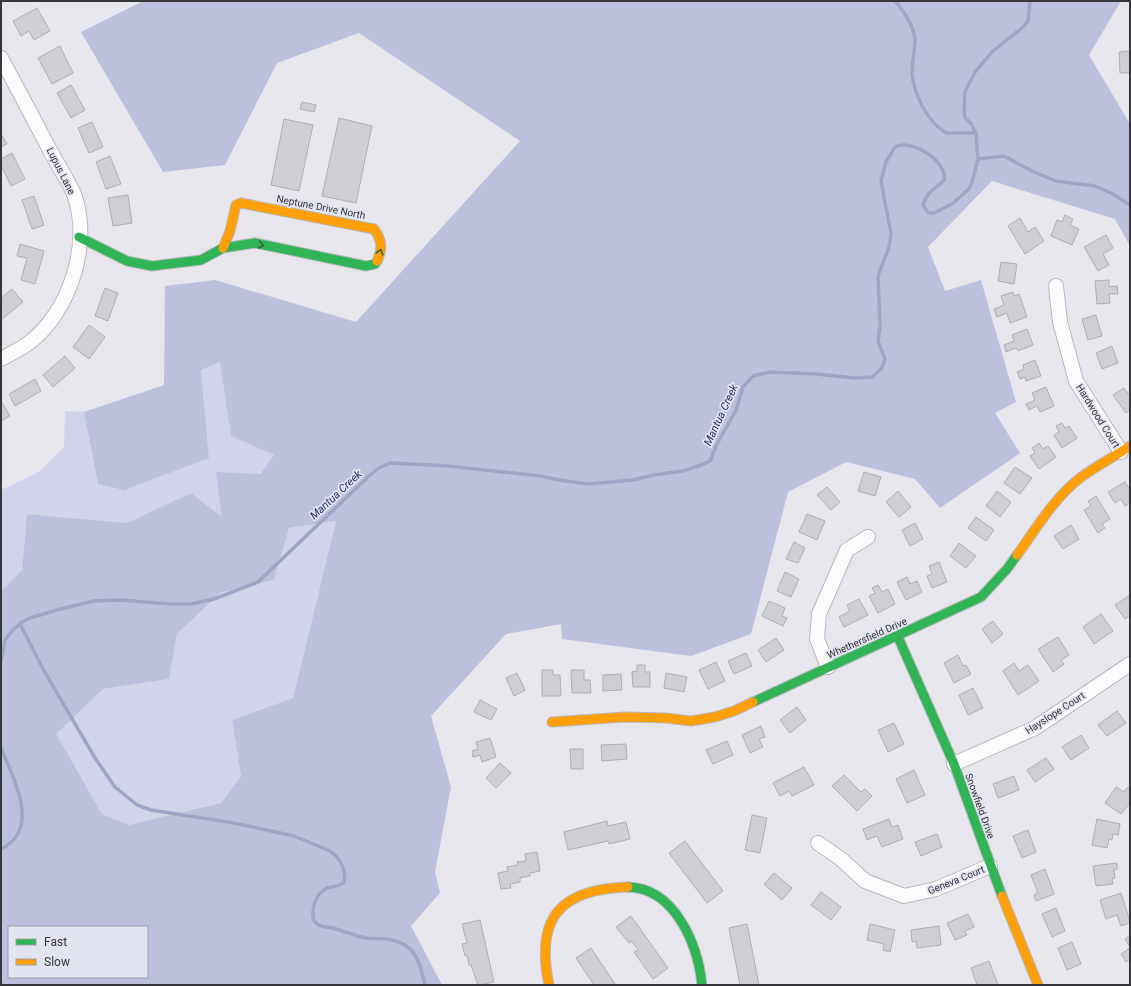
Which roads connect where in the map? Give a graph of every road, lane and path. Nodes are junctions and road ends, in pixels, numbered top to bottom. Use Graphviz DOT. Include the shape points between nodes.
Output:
graph roads {
  1 [pos="1,58"];
  2 [pos="79,236"];
  3 [pos="223,248"];
  4 [pos="1056,286"];
  5 [pos="1,359"];
  6 [pos="1125,449"];
  7 [pos="868,537"];
  8 [pos="898,637"];
  9 [pos="1130,664"];
  10 [pos="828,667"];
  11 [pos="552,722"];
  12 [pos="954,764"];
  13 [pos="818,843"];
  14 [pos="990,866"];
  15 [pos="550,985"];
  16 [pos="702,985"];
  17 [pos="1038,985"];
  1 -- 2 [label="street, Lupus Lane" via="74,194"];
  2 -- 3 [label="street, Neptune Drive North" via="127,261 152,266 201,260"];
  2 -- 5 [label="street, Lupus Lane" via="77,265 73,279 54,317 29,343"];
  3 -- 3 [label="street, Neptune Drive North, one-way" via="255,243 366,266 375,264 382,244 374,229 241,203 236,205"];
  4 -- 6 [label="street, Hardwood Court" via="1060,322 1076,380"];
  6 -- 8 [label="street, Whethersfield Drive" via="1080,478 1066,491 1007,569 981,597"];
  7 -- 10 [label="street" via="846,550 819,614 817,639"];
  8 -- 10 [label="street, Whethersfield Drive"];
  8 -- 12 [label="street, Snowfield Drive"];
  9 -- 12 [label="street, Hayslope Court" via="1035,728"];
  10 -- 11 [label="street, Whethersfield Drive" via="734,711 715,717 691,721 624,717"];
  12 -- 14 [label="street, Snowfield Drive"];
  13 -- 14 [label="street, Geneva Court" via="841,858 865,881 904,896 936,889"];
  14 -- 17 [label="street, Snowfield Drive"];
  15 -- 16 [label="street" via="546,973 544,937 557,912 565,903 577,896 606,888 631,886 646,890 663,903 687,930 702,975"];
}
